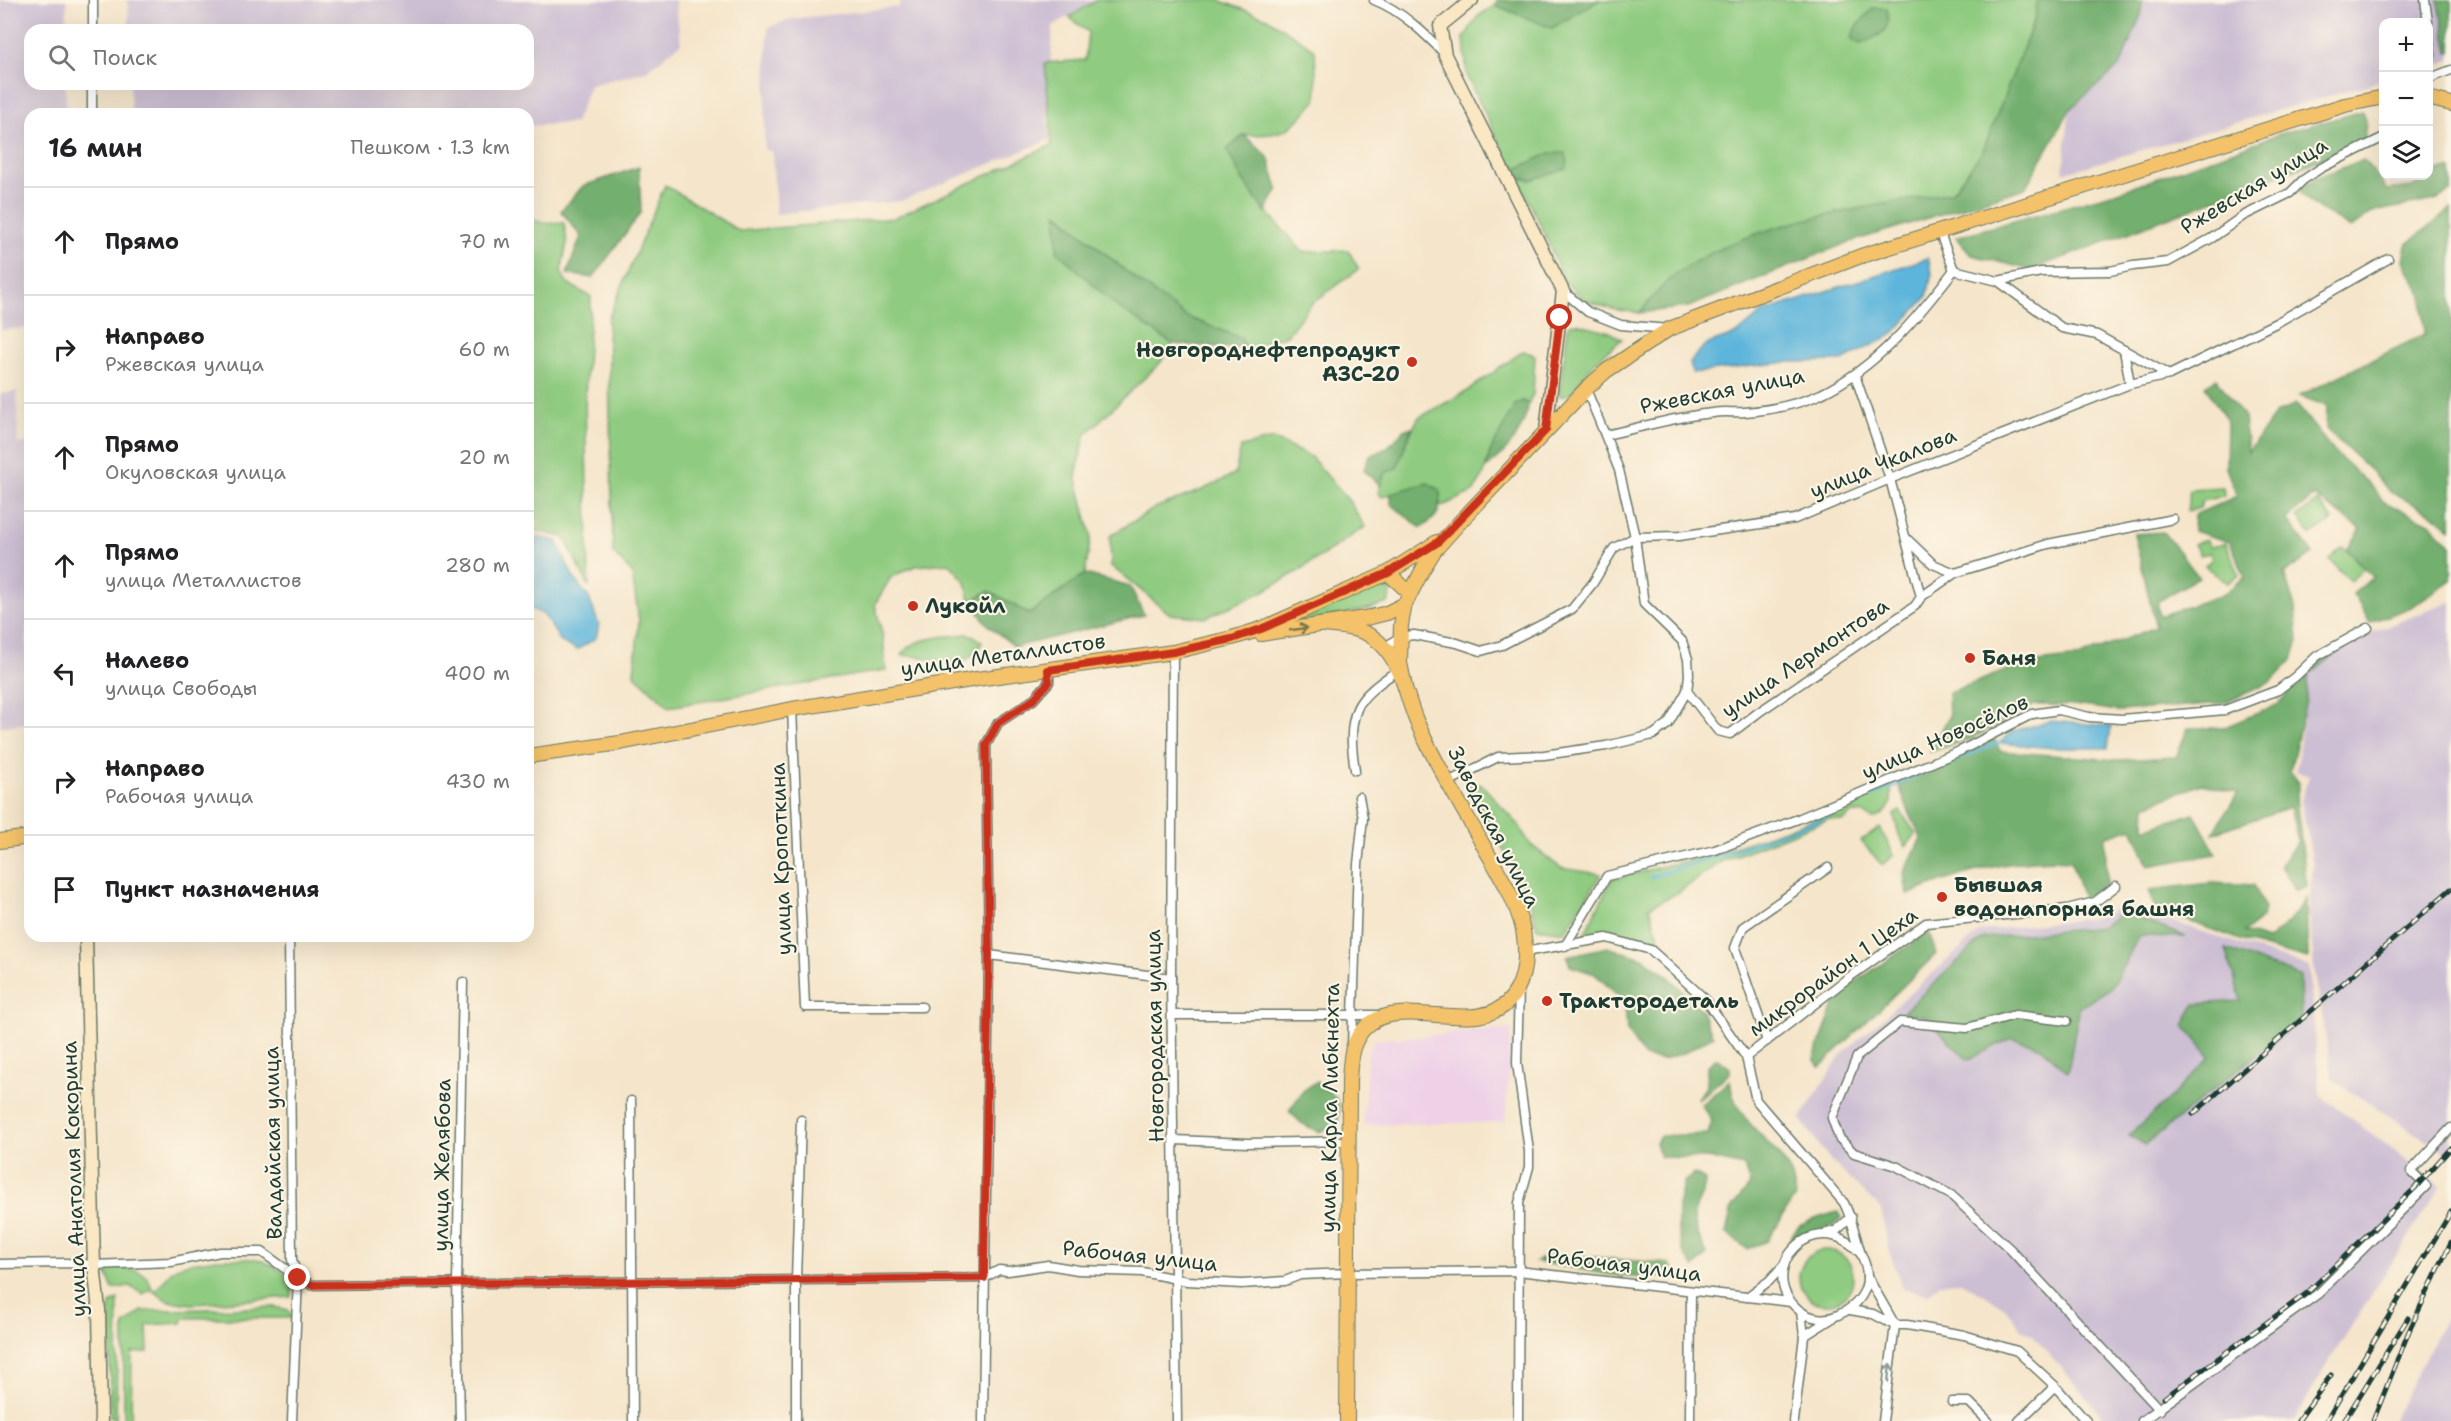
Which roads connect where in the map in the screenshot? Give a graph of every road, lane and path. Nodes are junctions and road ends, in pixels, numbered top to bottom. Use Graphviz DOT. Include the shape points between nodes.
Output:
graph roads {
  1 [pos="93,0"];
  2 [pos="1374,0"];
  3 [pos="1472,0"];
  4 [pos="2425,0"];
  5 [pos="2427,18"];
  6 [pos="93,24"];
  7 [pos="1440,26"];
  8 [pos="1426,34"];
  9 [pos="1445,55"];
  10 [pos="2451,70"];
  11 [pos="2433,77"];
  12 [pos="92,90"];
  13 [pos="2379,98"];
  14 [pos="2433,100"];
  15 [pos="2451,105"];
  16 [pos="92,108"];
  17 [pos="2379,139"];
  18 [pos="1939,231"];
  19 [pos="2388,259"];
  20 [pos="1954,270"];
  21 [pos="1998,281"];
  22 [pos="1563,291"];
  23 [pos="1669,329"];
  24 [pos="2124,350"];
  25 [pos="1855,375"];
  26 [pos="2169,375"];
  27 [pos="2130,384"];
  28 [pos="1586,389"];
  29 [pos="1546,430"];
  30 [pos="1605,435"];
  31 [pos="1890,478"];
  32 [pos="2174,519"];
  33 [pos="1459,523"];
  34 [pos="1635,537"];
  35 [pos="1905,538"];
  36 [pos="1388,573"];
  37 [pos="1954,573"];
  38 [pos="1921,597"];
  39 [pos="1408,598"];
  40 [pos="1325,625"];
  41 [pos="2368,628"];
  42 [pos="1399,637"];
  43 [pos="1232,639"];
  44 [pos="1385,648"];
  45 [pos="1173,652"];
  46 [pos="1400,669"];
  47 [pos="1048,670"];
  48 [pos="1687,691"];
  49 [pos="792,709"];
  50 [pos="534,755"];
  51 [pos="1355,770"];
  52 [pos="1448,782"];
  53 [pos="1359,797"];
  54 [pos="24,838"];
  55 [pos="0,841"];
  56 [pos="1828,868"];
  57 [pos="2116,886"];
  58 [pos="86,942"];
  59 [pos="289,942"];
  60 [pos="1565,946"];
  61 [pos="1524,952"];
  62 [pos="989,955"];
  63 [pos="1171,978"];
  64 [pos="463,982"];
  65 [pos="1519,985"];
  66 [pos="922,1007"];
  67 [pos="1172,1015"];
  68 [pos="1387,1015"];
  69 [pos="1352,1016"];
  70 [pos="2067,1021"];
  71 [pos="1767,1041"];
  72 [pos="1351,1057"];
  73 [pos="1746,1057"];
  74 [pos="631,1101"];
  75 [pos="801,1120"];
  76 [pos="2451,1128"];
  77 [pos="1174,1140"];
  78 [pos="1349,1141"];
  79 [pos="1851,1217"];
  80 [pos="1826,1234"];
  81 [pos="1861,1254"];
  82 [pos="0,1264"];
  83 [pos="93,1265"];
  84 [pos="1784,1266"];
  85 [pos="1518,1271"];
  86 [pos="1348,1273"];
  87 [pos="1867,1276"];
  88 [pos="298,1278"];
  89 [pos="984,1278"];
  90 [pos="1175,1278"];
  91 [pos="796,1280"];
  92 [pos="458,1282"];
  93 [pos="632,1282"];
  94 [pos="1691,1292"];
  95 [pos="1747,1297"];
  96 [pos="1791,1302"];
  97 [pos="1850,1310"];
  98 [pos="1801,1311"];
  99 [pos="1832,1318"];
  100 [pos="1895,1325"];
  101 [pos="1804,1336"];
  102 [pos="2055,1386"];
  103 [pos="1952,1402"];
  104 [pos="2160,1410"];
  105 [pos="101,1421"];
  106 [pos="292,1421"];
  107 [pos="460,1421"];
  108 [pos="633,1421"];
  109 [pos="796,1421"];
  110 [pos="983,1421"];
  111 [pos="1177,1421"];
  112 [pos="1347,1421"];
  113 [pos="1518,1421"];
  114 [pos="1690,1421"];
  115 [pos="1794,1421"];
  116 [pos="1883,1421"];
  117 [pos="1988,1421"];
  118 [pos="2019,1421"];
  119 [pos="2086,1421"];
  120 [pos="2142,1421"];
  1 -- 6 [label="street"];
  2 -- 8 [label="street"];
  3 -- 7 [label="street"];
  4 -- 5 [label="street"];
  7 -- 8 [label="street"];
  7 -- 9 [label="street"];
  8 -- 9 [label="street"];
  9 -- 22 [label="street"];
  10 -- 11 [label="street"];
  12 -- 16 [label="street"];
  13 -- 18 [label="main road, Ржевская улица" via="2345,105"];
  14 -- 15 [label="main road"];
  17 -- 21 [label="street, Ржевская улица" via="2320,168 2290,193 2243,216 2168,262 2110,272 2041,272"];
  18 -- 20 [label="street"];
  18 -- 23 [label="main road, Ржевская улица" via="1861,256"];
  19 -- 26 [label="street, улица Чкалова" via="2278,322"];
  20 -- 21 [label="street, Ржевская улица"];
  20 -- 25 [label="street, Ржевская улица" via="1917,318"];
  21 -- 24 [label="street" via="2062,328 2097,335"];
  22 -- 23 [label="street" via="1588,312 1621,325"];
  22 -- 29 [label="street"];
  23 -- 28 [label="main road, Ржевская улица" via="1605,371"];
  24 -- 26 [label="street"];
  24 -- 27 [label="street"];
  25 -- 30 [label="street, Ржевская улица" via="1820,394 1782,406 1713,412"];
  25 -- 31 [label="street"];
  26 -- 27 [label="street, улица Чкалова"];
  27 -- 31 [label="street, улица Чкалова"];
  28 -- 29 [label="main road, Ржевская улица"];
  28 -- 30 [label="street"];
  29 -- 33 [label="main road, Ржевская улица"];
  30 -- 34 [label="street" via="1619,470"];
  31 -- 34 [label="street, улица Чкалова" via="1795,519 1679,536"];
  31 -- 35 [label="street"];
  32 -- 37 [label="street, улица Лермонтова" via="2048,544"];
  33 -- 36 [label="main road, улица Металлистов" via="1438,542"];
  33 -- 39 [label="main road" via="1434,551"];
  34 -- 42 [label="street" via="1614,548 1572,609 1502,645 1481,651 1428,637"];
  34 -- 48 [label="street" via="1644,604 1682,641 1688,659"];
  35 -- 37 [label="street" via="1933,564"];
  35 -- 38 [label="street"];
  36 -- 39 [label="main road"];
  36 -- 43 [label="main road, улица Металлистов"];
  37 -- 38 [label="street, улица Лермонтова"];
  38 -- 48 [label="street, улица Лермонтова" via="1915,606 1730,734 1718,731"];
  39 -- 40 [label="main road" via="1379,615"];
  39 -- 42 [label="main road"];
  43 -- 40 [label="main road, one-way"];
  40 -- 44 [label="main road" via="1363,631"];
  41 -- 60 [label="street, улица Новосёлов" via="2317,656 2278,690 2225,711 2122,719 2059,710 2032,714 1960,751 1798,819 1715,850 1607,876"];
  42 -- 44 [label="street"];
  42 -- 46 [label="main road"];
  43 -- 45 [label="main road, улица Металлистов"];
  44 -- 46 [label="main road"];
  45 -- 47 [label="main road, улица Металлистов"];
  45 -- 63 [label="street, Новгородская улица"];
  46 -- 51 [label="street" via="1366,696 1357,709 1351,748"];
  46 -- 52 [label="main road, Заводская улица" via="1415,718"];
  47 -- 49 [label="main road, улица Металлистов"];
  47 -- 62 [label="street" via="1049,682 1033,700 998,723 986,745"];
  48 -- 52 [label="street" via="1668,724 1653,735 1606,746 1498,757"];
  49 -- 50 [label="main road, улица Металлистов" via="620,743"];
  49 -- 66 [label="street, улица Кропоткина" via="805,1007"];
  52 -- 61 [label="main road, Заводская улица" via="1511,897 1522,930"];
  53 -- 69 [label="street, улица Карла Либкнехта" via="1363,818"];
  54 -- 55 [label="main road"];
  56 -- 71 [label="street" via="1743,927 1735,948"];
  57 -- 71 [label="street, микрорайон 1 Цеха" via="2095,902 2067,909 1926,923"];
  58 -- 83 [label="street, улица Анатолия Кокорина"];
  59 -- 88 [label="street, Валдайская улица" via="292,1260"];
  60 -- 61 [label="street"];
  60 -- 73 [label="street" via="1607,938 1651,950 1706,1000"];
  61 -- 65 [label="main road, Заводская улица"];
  62 -- 63 [label="street"];
  62 -- 89 [label="street"];
  63 -- 67 [label="street, Новгородская улица"];
  64 -- 92 [label="street, улица Желябова"];
  65 -- 68 [label="main road" via="1508,1003 1491,1013"];
  65 -- 85 [label="street, Заводская улица" via="1517,1063 1529,1167 1519,1203"];
  67 -- 69 [label="street"];
  67 -- 77 [label="street, Новгородская улица"];
  68 -- 69 [label="street"];
  68 -- 72 [label="main road" via="1366,1026"];
  69 -- 72 [label="street, улица Карла Либкнехта"];
  70 -- 104 [label="street" via="2015,1015 1967,1028 1900,1022 1857,1057 1832,1118 1839,1138 1854,1153 1896,1166 1950,1195 2010,1249"];
  71 -- 73 [label="street, микрорайон 1 Цеха"];
  72 -- 78 [label="main road, улица Карла Либкнехта"];
  73 -- 79 [label="street" via="1756,1100 1844,1203"];
  74 -- 93 [label="street"];
  75 -- 91 [label="street"];
  76 -- 104 [label="street" via="2411,1171 2426,1186 2319,1293"];
  77 -- 78 [label="street"];
  77 -- 90 [label="street, Новгородская улица"];
  78 -- 86 [label="main road, улица Карла Либкнехта"];
  79 -- 80 [label="street"];
  79 -- 81 [label="street"];
  80 -- 81 [label="street" via="1852,1243"];
  80 -- 84 [label="street" via="1799,1243"];
  81 -- 87 [label="street"];
  82 -- 83 [label="street, Рабочая улица"];
  83 -- 88 [label="street, Рабочая улица" via="171,1262 220,1252 262,1252"];
  83 -- 105 [label="street, улица Анатолия Кокорина" via="99,1310"];
  84 -- 95 [label="street"];
  84 -- 96 [label="street" via="1783,1283"];
  85 -- 86 [label="street, Рабочая улица"];
  85 -- 94 [label="street, Рабочая улица"];
  85 -- 113 [label="street, Заводская улица"];
  86 -- 90 [label="street, Рабочая улица" via="1242,1284"];
  86 -- 112 [label="main road, улица Карла Либкнехта"];
  87 -- 97 [label="street" via="1861,1299"];
  87 -- 100 [label="street"];
  88 -- 92 [label="street, Рабочая улица" via="312,1285"];
  88 -- 106 [label="street, Валдайская улица"];
  89 -- 90 [label="street, Рабочая улица" via="999,1270 1048,1264"];
  89 -- 91 [label="street, Рабочая улица"];
  89 -- 110 [label="street"];
  90 -- 111 [label="street, Новгородская улица"];
  91 -- 93 [label="street, Рабочая улица"];
  91 -- 109 [label="street"];
  92 -- 93 [label="street, Рабочая улица"];
  92 -- 107 [label="street, улица Желябова"];
  93 -- 108 [label="street"];
  94 -- 95 [label="street, Рабочая улица"];
  94 -- 114 [label="street"];
  95 -- 96 [label="street, Рабочая улица"];
  96 -- 98 [label="street"];
  97 -- 99 [label="street"];
  97 -- 100 [label="street" via="1873,1314"];
  98 -- 99 [label="street"];
  98 -- 101 [label="street"];
  99 -- 101 [label="street"];
  100 -- 102 [label="street" via="1964,1335 2017,1351"];
  116 -- 100 [label="street, one-way"];
  101 -- 115 [label="street"];
  102 -- 118 [label="street"];
  102 -- 119 [label="street"];
  103 -- 117 [label="street" via="1969,1402"];
  104 -- 120 [label="street"];
}
